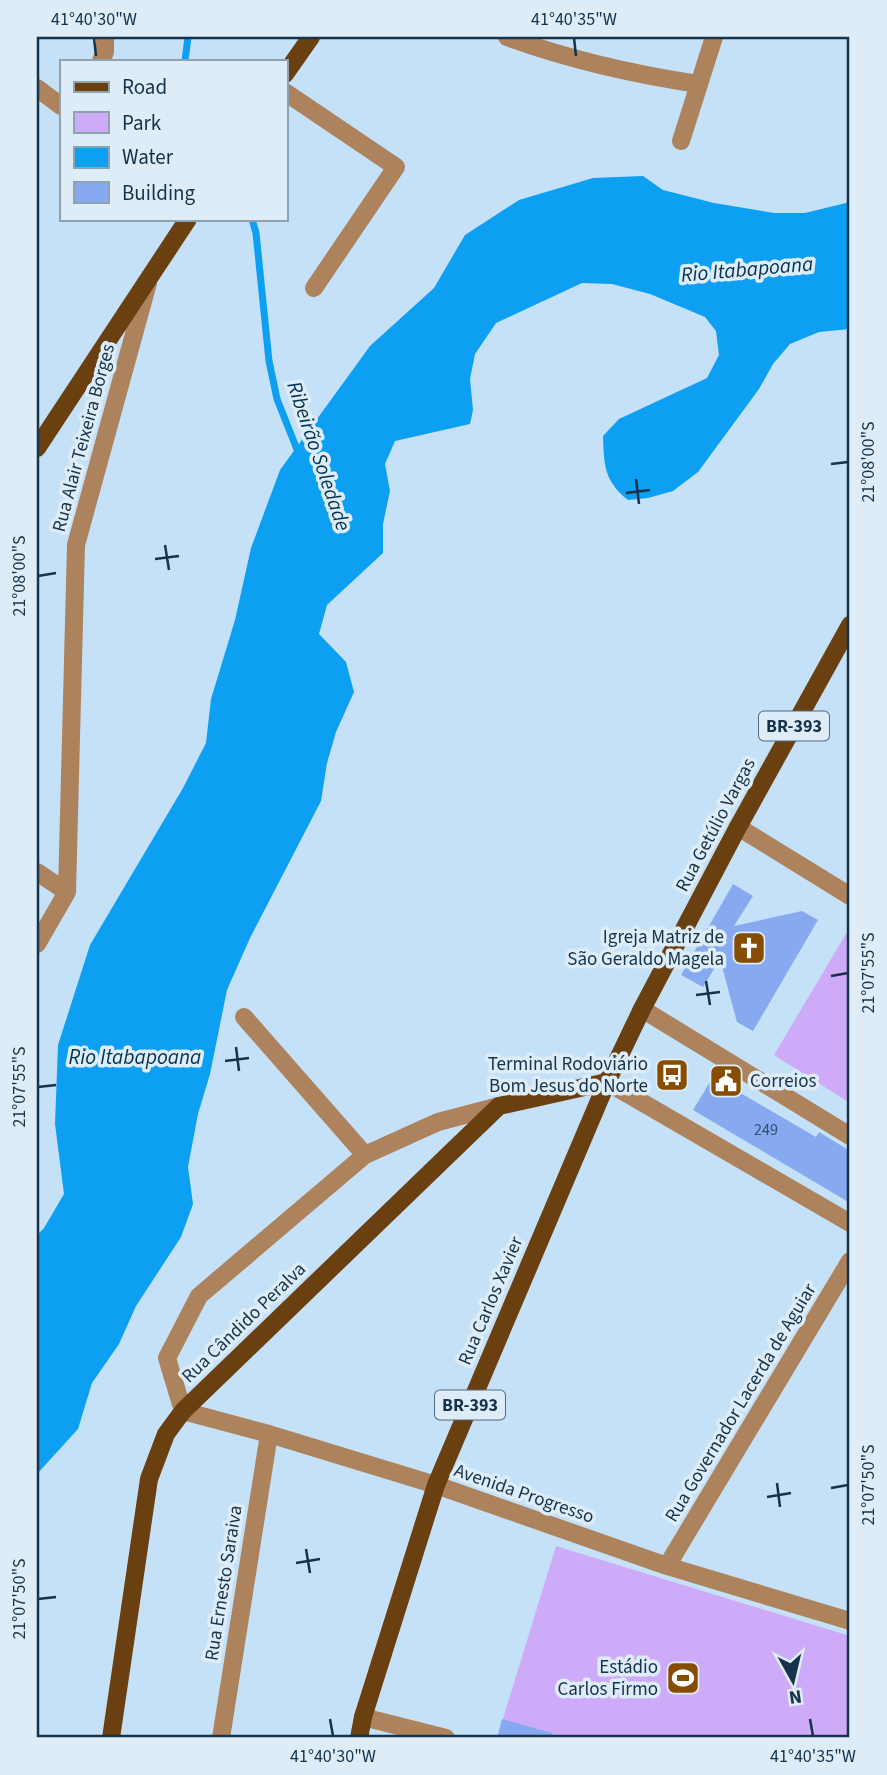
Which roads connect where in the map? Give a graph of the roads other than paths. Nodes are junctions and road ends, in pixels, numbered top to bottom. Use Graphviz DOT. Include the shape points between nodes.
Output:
graph roads {
  1 [pos="105,37"];
  2 [pos="311,37"];
  3 [pos="508,37"];
  4 [pos="714,37"];
  5 [pos="101,60"];
  6 [pos="287,71"];
  7 [pos="698,84"];
  8 [pos="37,88"];
  9 [pos="287,93"];
  10 [pos="60,105"];
  11 [pos="681,141"];
  12 [pos="187,220"];
  13 [pos="151,273"];
  14 [pos="314,288"];
  15 [pos="37,448"];
  16 [pos="850,625"];
  17 [pos="738,827"];
  18 [pos="37,872"];
  19 [pos="66,892"];
  20 [pos="850,896"];
  21 [pos="37,944"];
  22 [pos="642,1009"];
  23 [pos="244,1017"];
  24 [pos="607,1082"];
  25 [pos="499,1106"];
  26 [pos="850,1136"];
  27 [pos="365,1155"];
  28 [pos="850,1223"];
  29 [pos="850,1261"];
  30 [pos="844,1284"];
  31 [pos="183,1411"];
  32 [pos="269,1434"];
  33 [pos="436,1485"];
  34 [pos="667,1566"];
  35 [pos="850,1621"];
  36 [pos="363,1717"];
  37 [pos="111,1738"];
  38 [pos="221,1738"];
  39 [pos="359,1738"];
  40 [pos="446,1738"];
  1 -- 5 [label="street"];
  2 -- 6 [label="main road"];
  3 -- 7 [label="street" via="628,73"];
  4 -- 7 [label="street"];
  7 -- 11 [label="street"];
  8 -- 10 [label="street"];
  9 -- 14 [label="street" via="396,167"];
  12 -- 13 [label="main road"];
  13 -- 15 [label="main road"];
  13 -- 19 [label="street, Rua Alair Teixeira Borges" via="76,545"];
  16 -- 17 [label="main road, Rua Getúlio Vargas / BR-393"];
  17 -- 20 [label="street"];
  17 -- 22 [label="main road, Rua Getúlio Vargas / BR-393"];
  18 -- 19 [label="street"];
  19 -- 21 [label="street, Rua Alair Teixeira Borges"];
  22 -- 24 [label="main road, BR-393"];
  22 -- 26 [label="street"];
  23 -- 27 [label="street"];
  24 -- 25 [label="main road"];
  24 -- 28 [label="street"];
  24 -- 33 [label="main road, Rua Carlos Xavier / BR-393"];
  25 -- 27 [label="street" via="438,1122"];
  25 -- 31 [label="main road, Rua Cândido Peralva"];
  27 -- 31 [label="street" via="199,1296 167,1357"];
  29 -- 30 [label="street, Rua Governador Lacerda de Aguiar"];
  30 -- 34 [label="street, Rua Governador Lacerda de Aguiar"];
  31 -- 32 [label="street, Avenida Progresso"];
  31 -- 37 [label="main road, Rua Cândido Peralva" via="166,1434 149,1479"];
  32 -- 33 [label="street, Avenida Progresso"];
  32 -- 38 [label="street, Rua Ernesto Saraiva"];
  33 -- 34 [label="street, Avenida Progresso"];
  33 -- 36 [label="main road, Rua Carlos Xavier / BR-393"];
  34 -- 35 [label="street, Avenida Progresso"];
  36 -- 39 [label="main road, Rua Carlos Xavier / BR-393"];
  36 -- 40 [label="street"];
}
